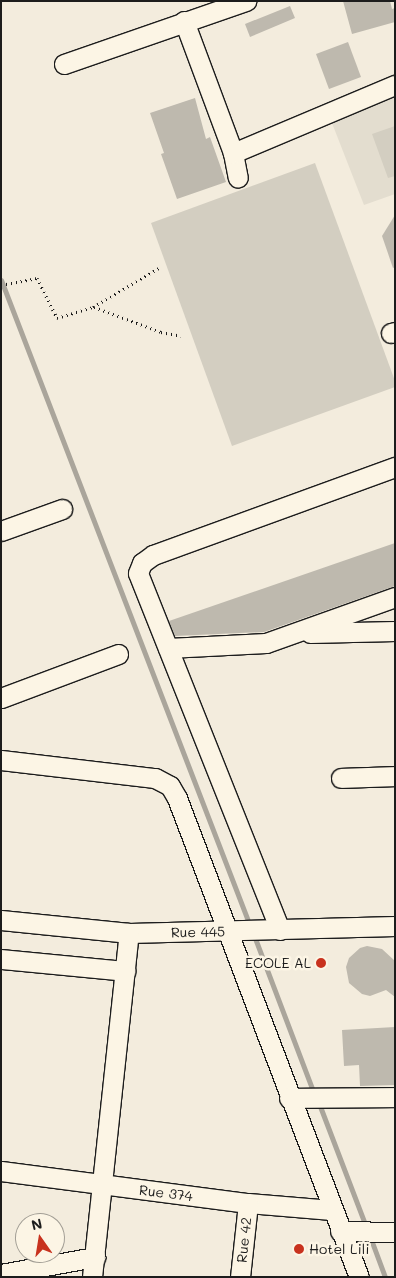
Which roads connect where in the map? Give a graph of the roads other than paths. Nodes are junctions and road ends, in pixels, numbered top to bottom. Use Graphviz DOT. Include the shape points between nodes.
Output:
graph roads {
  1 [pos="246,1"];
  2 [pos="184,21"];
  3 [pos="64,64"];
  4 [pos="395,85"];
  5 [pos="233,153"];
  6 [pos="238,178"];
  7 [pos="395,467"];
  8 [pos="62,509"];
  9 [pos="1,532"];
  10 [pos="395,597"];
  11 [pos="395,631"];
  12 [pos="293,633"];
  13 [pos="168,648"];
  14 [pos="118,654"];
  15 [pos="1,698"];
  16 [pos="1,760"];
  17 [pos="395,776"];
  18 [pos="341,778"];
  19 [pos="1,920"];
  20 [pos="395,926"];
  21 [pos="276,930"];
  22 [pos="234,931"];
  23 [pos="129,933"];
  24 [pos="1,958"];
  25 [pos="125,971"];
  26 [pos="395,1097"];
  27 [pos="289,1098"];
  28 [pos="1,1171"];
  29 [pos="102,1184"];
  30 [pos="248,1203"];
  31 [pos="332,1210"];
  32 [pos="340,1231"];
  33 [pos="395,1232"];
  34 [pos="95,1257"];
  35 [pos="1,1274"];
  36 [pos="92,1277"];
  37 [pos="240,1277"];
  38 [pos="359,1277"];
  1 -- 2 [label="street"];
  2 -- 3 [label="street"];
  2 -- 5 [label="street"];
  4 -- 5 [label="street"];
  5 -- 6 [label="street"];
  7 -- 13 [label="street" via="153,555 142,562 138,573"];
  8 -- 9 [label="street"];
  10 -- 12 [label="street"];
  11 -- 12 [label="street"];
  12 -- 13 [label="street" via="266,643"];
  13 -- 21 [label="street"];
  14 -- 15 [label="street"];
  16 -- 22 [label="street" via="155,778 170,786"];
  17 -- 18 [label="street"];
  19 -- 23 [label="street, Rue 445"];
  20 -- 21 [label="street, Rue 445"];
  21 -- 22 [label="street, Rue 445"];
  22 -- 23 [label="street, Rue 445"];
  22 -- 27 [label="street"];
  23 -- 25 [label="street"];
  24 -- 25 [label="street"];
  25 -- 29 [label="street"];
  26 -- 27 [label="street"];
  27 -- 31 [label="street"];
  28 -- 29 [label="street, Rue 374"];
  29 -- 30 [label="street, Rue 374"];
  29 -- 34 [label="street"];
  30 -- 31 [label="street, Rue 374"];
  30 -- 37 [label="street, Rue 42"];
  31 -- 32 [label="street"];
  32 -- 33 [label="street"];
  32 -- 38 [label="street"];
  34 -- 35 [label="street"];
  34 -- 36 [label="street"];
}
